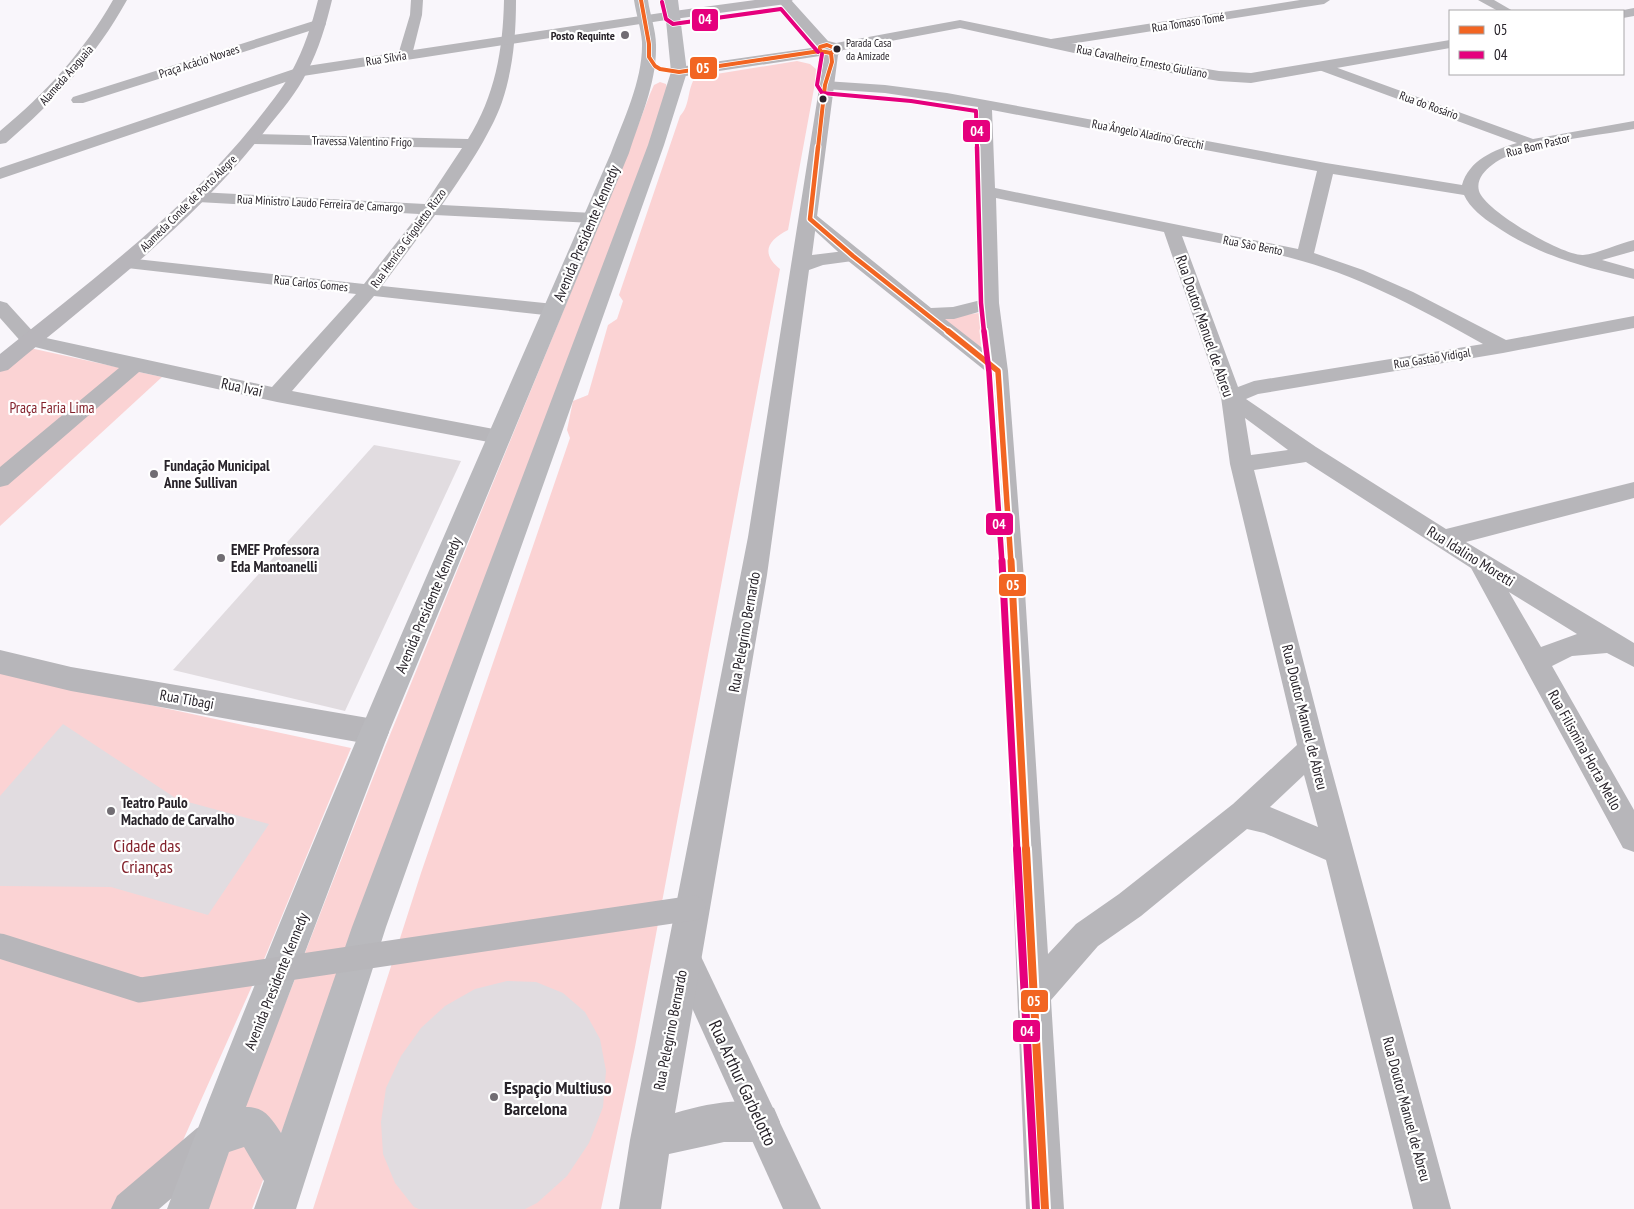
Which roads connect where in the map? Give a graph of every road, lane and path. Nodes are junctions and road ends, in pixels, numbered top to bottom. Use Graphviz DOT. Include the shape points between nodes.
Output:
graph roads {
  1 [pos="120,0"];
  2 [pos="325,0"];
  3 [pos="417,0"];
  4 [pos="510,0"];
  5 [pos="641,0"];
  6 [pos="671,0"];
  7 [pos="785,0"];
  8 [pos="1324,0"];
  9 [pos="1484,0"];
  10 [pos="1505,10"];
  11 [pos="674,15"];
  12 [pos="320,23"];
  13 [pos="645,24"];
  14 [pos="508,40"];
  15 [pos="1051,43"];
  16 [pos="1449,44"];
  17 [pos="828,49"];
  18 [pos="405,55"];
  19 [pos="649,58"];
  20 [pos="1324,67"];
  21 [pos="300,72"];
  22 [pos="679,72"];
  23 [pos="825,86"];
  24 [pos="640,95"];
  25 [pos="78,100"];
  26 [pos="985,104"];
  27 [pos="1102,110"];
  28 [pos="1125,113"];
  29 [pos="1071,119"];
  30 [pos="1634,125"];
  31 [pos="1132,130"];
  32 [pos="0,139"];
  33 [pos="252,139"];
  34 [pos="473,144"];
  35 [pos="1534,144"];
  36 [pos="1326,168"];
  37 [pos="0,174"];
  38 [pos="986,191"];
  39 [pos="1470,191"];
  40 [pos="198,197"];
  41 [pos="432,209"];
  42 [pos="593,218"];
  43 [pos="810,219"];
  44 [pos="1171,229"];
  45 [pos="1634,245"];
  46 [pos="852,256"];
  47 [pos="1305,256"];
  48 [pos="1580,261"];
  49 [pos="127,263"];
  50 [pos="800,267"];
  51 [pos="1634,274"];
  52 [pos="371,289"];
  53 [pos="990,303"];
  54 [pos="0,306"];
  55 [pos="554,310"];
  56 [pos="926,314"];
  57 [pos="1634,322"];
  58 [pos="30,340"];
  59 [pos="1503,347"];
  60 [pos="0,364"];
  61 [pos="135,365"];
  62 [pos="998,371"];
  63 [pos="277,395"];
  64 [pos="1231,397"];
  65 [pos="499,437"];
  66 [pos="1310,454"];
  67 [pos="1241,464"];
  68 [pos="0,479"];
  69 [pos="1634,490"];
  70 [pos="1442,539"];
  71 [pos="1480,562"];
  72 [pos="1611,642"];
  73 [pos="1634,656"];
  74 [pos="0,662"];
  75 [pos="1536,663"];
  76 [pos="374,732"];
  77 [pos="1312,749"];
  78 [pos="1243,814"];
  79 [pos="1634,838"];
  80 [pos="1340,851"];
  81 [pos="693,908"];
  82 [pos="0,946"];
  83 [pos="685,957"];
  84 [pos="1034,994"];
  85 [pos="760,1122"];
  86 [pos="214,1138"];
  87 [pos="650,1140"];
  88 [pos="281,1194"];
  89 [pos="130,1209"];
  90 [pos="188,1209"];
  91 [pos="640,1209"];
  92 [pos="802,1209"];
  93 [pos="1045,1209"];
  94 [pos="1432,1209"];
  1 -- 32 [label="street, Alameda Araguaia" via="78,65 44,102"];
  2 -- 12 [label="main road, Alameda Conde de Porto Alegre"];
  3 -- 18 [label="street"];
  4 -- 14 [label="street, Rua Henrica Grigoletto Rizzo"];
  5 -- 13 [label="main road, Avenida Presidente Kennedy"];
  6 -- 11 [label="main road"];
  7 -- 11 [label="main road"];
  7 -- 17 [label="street"];
  8 -- 15 [label="street, Rua Tomaso Tomé"];
  9 -- 10 [label="street"];
  11 -- 13 [label="main road"];
  11 -- 22 [label="main road"];
  12 -- 21 [label="main road, Alameda Conde de Porto Alegre"];
  12 -- 25 [label="street, Praça Acácio Novaes"];
  13 -- 14 [label="street, Rua Sílvia"];
  13 -- 19 [label="main road, Avenida Presidente Kennedy"];
  14 -- 18 [label="street, Rua Sílvia"];
  14 -- 34 [label="street, Rua Henrica Grigoletto Rizzo" via="504,72 493,105"];
  15 -- 17 [label="street, Rua Cavalheiro Ernesto Giuliano" via="960,24"];
  15 -- 20 [label="street, Rua Cavalheiro Ernesto Giuliano" via="1147,64 1238,78"];
  16 -- 20 [label="street, Rua Cavalheiro Ernesto Giuliano"];
  17 -- 22 [label="street, Rua Cavalheiro Ernesto Giuliano"];
  17 -- 23 [label="street, Rua Pelegrino Bernardo" via="832,62"];
  18 -- 21 [label="street, Rua Sílvia"];
  19 -- 22 [label="main road" via="660,69"];
  19 -- 24 [label="main road, Avenida Presidente Kennedy"];
  20 -- 35 [label="street, Rua do Rosário"];
  21 -- 33 [label="main road, Alameda Conde de Porto Alegre"];
  21 -- 37 [label="street, Rua Sílvia"];
  22 -- 24 [label="main road" via="657,79"];
  22 -- 88 [label="main road" via="635,208 369,927"];
  23 -- 26 [label="street, Rua Ângelo Aladino Grecchi" via="912,92"];
  23 -- 43 [label="street, Rua Pelegrino Bernardo"];
  24 -- 42 [label="main road, Avenida Presidente Kennedy"];
  26 -- 29 [label="street, Rua Ângelo Aladino Grecchi"];
  26 -- 38 [label="street"];
  27 -- 29 [label="street"];
  28 -- 31 [label="street"];
  29 -- 31 [label="street, Rua Ângelo Aladino Grecchi"];
  30 -- 35 [label="street, Rua Bom Pastor"];
  31 -- 36 [label="street, Rua Ângelo Aladino Grecchi"];
  33 -- 34 [label="street, Travessa Valentino Frigo"];
  33 -- 40 [label="main road, Alameda Conde de Porto Alegre"];
  34 -- 41 [label="street, Rua Henrica Grigoletto Rizzo"];
  35 -- 39 [label="street, Rua Bom Pastor" via="1486,162 1471,182"];
  36 -- 39 [label="street, Rua Ângelo Aladino Grecchi"];
  36 -- 47 [label="street"];
  38 -- 44 [label="street, Rua São Bento"];
  38 -- 53 [label="street"];
  39 -- 48 [label="street" via="1477,202 1511,230 1540,246"];
  40 -- 41 [label="street, Rua Ministro Laudo Ferreira de Camargo"];
  40 -- 49 [label="main road, Alameda Conde de Porto Alegre"];
  41 -- 42 [label="street, Rua Ministro Laudo Ferreira de Camargo"];
  41 -- 52 [label="street, Rua Henrica Grigoletto Rizzo"];
  42 -- 55 [label="main road, Avenida Presidente Kennedy"];
  43 -- 46 [label="street"];
  43 -- 50 [label="street, Rua Pelegrino Bernardo"];
  44 -- 47 [label="street, Rua São Bento"];
  44 -- 64 [label="street, Rua Doutor Manuel de Abreu"];
  45 -- 48 [label="street"];
  46 -- 50 [label="street" via="820,260"];
  46 -- 56 [label="street"];
  47 -- 59 [label="street, Rua São Bento" via="1345,268 1398,292"];
  48 -- 51 [label="street"];
  49 -- 52 [label="street, Rua Carlos Gomes"];
  49 -- 58 [label="main road, Alameda Conde de Porto Alegre"];
  50 -- 81 [label="street, Rua Pelegrino Bernardo" via="754,574"];
  52 -- 55 [label="street, Rua Carlos Gomes"];
  52 -- 63 [label="street, Rua Henrica Grigoletto Rizzo"];
  53 -- 56 [label="street" via="960,312"];
  53 -- 62 [label="street"];
  54 -- 58 [label="street"];
  55 -- 65 [label="main road, Avenida Presidente Kennedy"];
  56 -- 62 [label="street"];
  57 -- 59 [label="street, Rua Gastão Vidigal"];
  58 -- 60 [label="main road, Alameda Conde de Porto Alegre"];
  58 -- 61 [label="street, Rua Ivai"];
  59 -- 64 [label="street, Rua Gastão Vidigal" via="1254,388"];
  61 -- 63 [label="street, Rua Ivai"];
  61 -- 68 [label="street"];
  62 -- 84 [label="street"];
  63 -- 65 [label="street, Rua Ivai"];
  64 -- 66 [label="street, Rua Idalino Moretti"];
  64 -- 67 [label="street, Rua Doutor Manuel de Abreu"];
  65 -- 76 [label="main road, Avenida Presidente Kennedy"];
  66 -- 67 [label="street"];
  66 -- 70 [label="street, Rua Idalino Moretti"];
  67 -- 77 [label="street, Rua Doutor Manuel de Abreu"];
  69 -- 70 [label="street"];
  70 -- 71 [label="street, Rua Idalino Moretti"];
  71 -- 72 [label="street, Rua Idalino Moretti"];
  71 -- 75 [label="street, Rua Filismina Horta Mello"];
  72 -- 73 [label="street, Rua Idalino Moretti"];
  72 -- 75 [label="street" via="1575,644 1556,649"];
  74 -- 76 [label="street, Rua Tibagi" via="71,679"];
  75 -- 79 [label="street, Rua Filismina Horta Mello"];
  76 -- 86 [label="main road, Avenida Presidente Kennedy"];
  77 -- 78 [label="street"];
  77 -- 80 [label="street, Rua Doutor Manuel de Abreu"];
  78 -- 80 [label="street" via="1267,820"];
  78 -- 84 [label="street" via="1130,905 1087,935"];
  80 -- 94 [label="street, Rua Doutor Manuel de Abreu"];
  81 -- 82 [label="street, bridge" via="140,990"];
  81 -- 83 [label="street, Rua Pelegrino Bernardo"];
  83 -- 85 [label="street, Rua Arthur Garbelotto"];
  83 -- 87 [label="street, Rua Pelegrino Bernardo"];
  84 -- 93 [label="street"];
  85 -- 87 [label="street" via="724,1122"];
  85 -- 92 [label="street, Rua Arthur Garbelotto"];
  86 -- 88 [label="main road" via="239,1127 254,1127"];
  86 -- 89 [label="street"];
  86 -- 90 [label="main road, Avenida Presidente Kennedy"];
  87 -- 91 [label="street, Rua Pelegrino Bernardo"];
}
